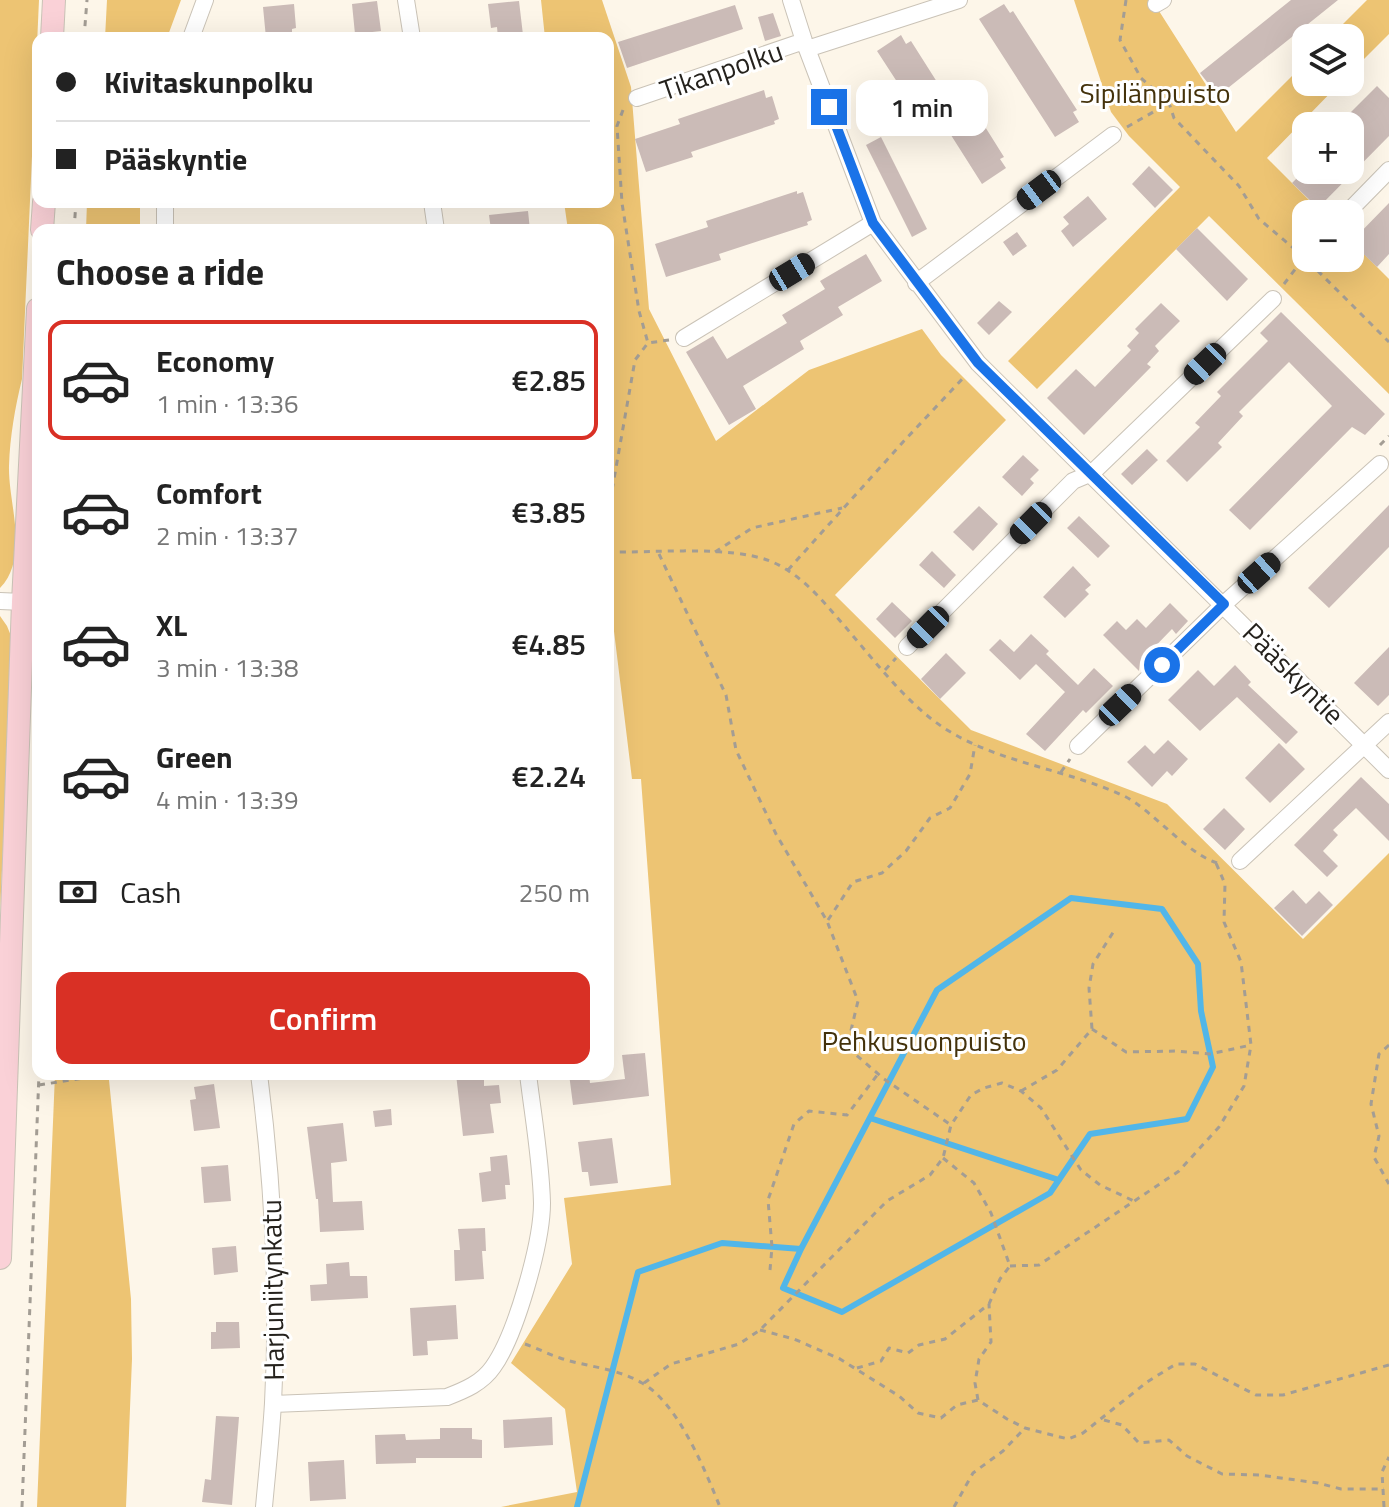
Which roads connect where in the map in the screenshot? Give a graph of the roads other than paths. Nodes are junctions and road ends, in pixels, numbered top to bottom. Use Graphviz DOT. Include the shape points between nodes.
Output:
graph roads {
  1 [pos="54,0"];
  2 [pos="205,0"];
  3 [pos="406,0"];
  4 [pos="791,0"];
  5 [pos="959,0"];
  6 [pos="52,32"];
  7 [pos="193,32"];
  8 [pos="411,32"];
  9 [pos="805,45"];
  10 [pos="637,98"];
  11 [pos="1113,135"];
  12 [pos="1389,170"];
  13 [pos="1360,200"];
  14 [pos="873,223"];
  15 [pos="916,283"];
  16 [pos="1273,299"];
  17 [pos="684,338"];
  18 [pos="32,426"];
  19 [pos="1380,464"];
  20 [pos="1092,473"];
  21 [pos="0,601"];
  22 [pos="23,602"];
  23 [pos="1224,604"];
  24 [pos="907,647"];
  25 [pos="1389,722"];
  26 [pos="1366,745"];
  27 [pos="1078,746"];
  28 [pos="1389,770"];
  29 [pos="1240,861"];
  30 [pos="260,1080"];
  31 [pos="529,1080"];
  32 [pos="0,1258"];
  33 [pos="273,1404"];
  34 [pos="264,1507"];
  1 -- 6 [label="main road"];
  2 -- 7 [label="street"];
  3 -- 8 [label="street"];
  4 -- 9 [label="street, Pääskyntie"];
  5 -- 9 [label="street, Tikanpolku"];
  9 -- 10 [label="street, Tikanpolku"];
  9 -- 14 [label="street, Pääskyntie"];
  11 -- 15 [label="street"];
  12 -- 13 [label="street"];
  14 -- 15 [label="street, Pääskyntie"];
  14 -- 17 [label="street"];
  15 -- 20 [label="street, Pääskyntie" via="978,363"];
  16 -- 20 [label="street"];
  18 -- 22 [label="main road"];
  19 -- 23 [label="street"];
  20 -- 23 [label="street, Pääskyntie"];
  20 -- 24 [label="street" via="1073,481"];
  21 -- 22 [label="street"];
  22 -- 32 [label="main road"];
  23 -- 26 [label="street, Pääskyntie"];
  23 -- 27 [label="street"];
  25 -- 26 [label="street"];
  26 -- 28 [label="street, Pääskyntie"];
  26 -- 29 [label="street"];
  30 -- 33 [label="street, Harjuniitynkatu" via="275,1288"];
  31 -- 33 [label="street" via="540,1227 529,1279 493,1368 472,1387 447,1397"];
  33 -- 34 [label="street, Harjuniitynkatu"];
}
